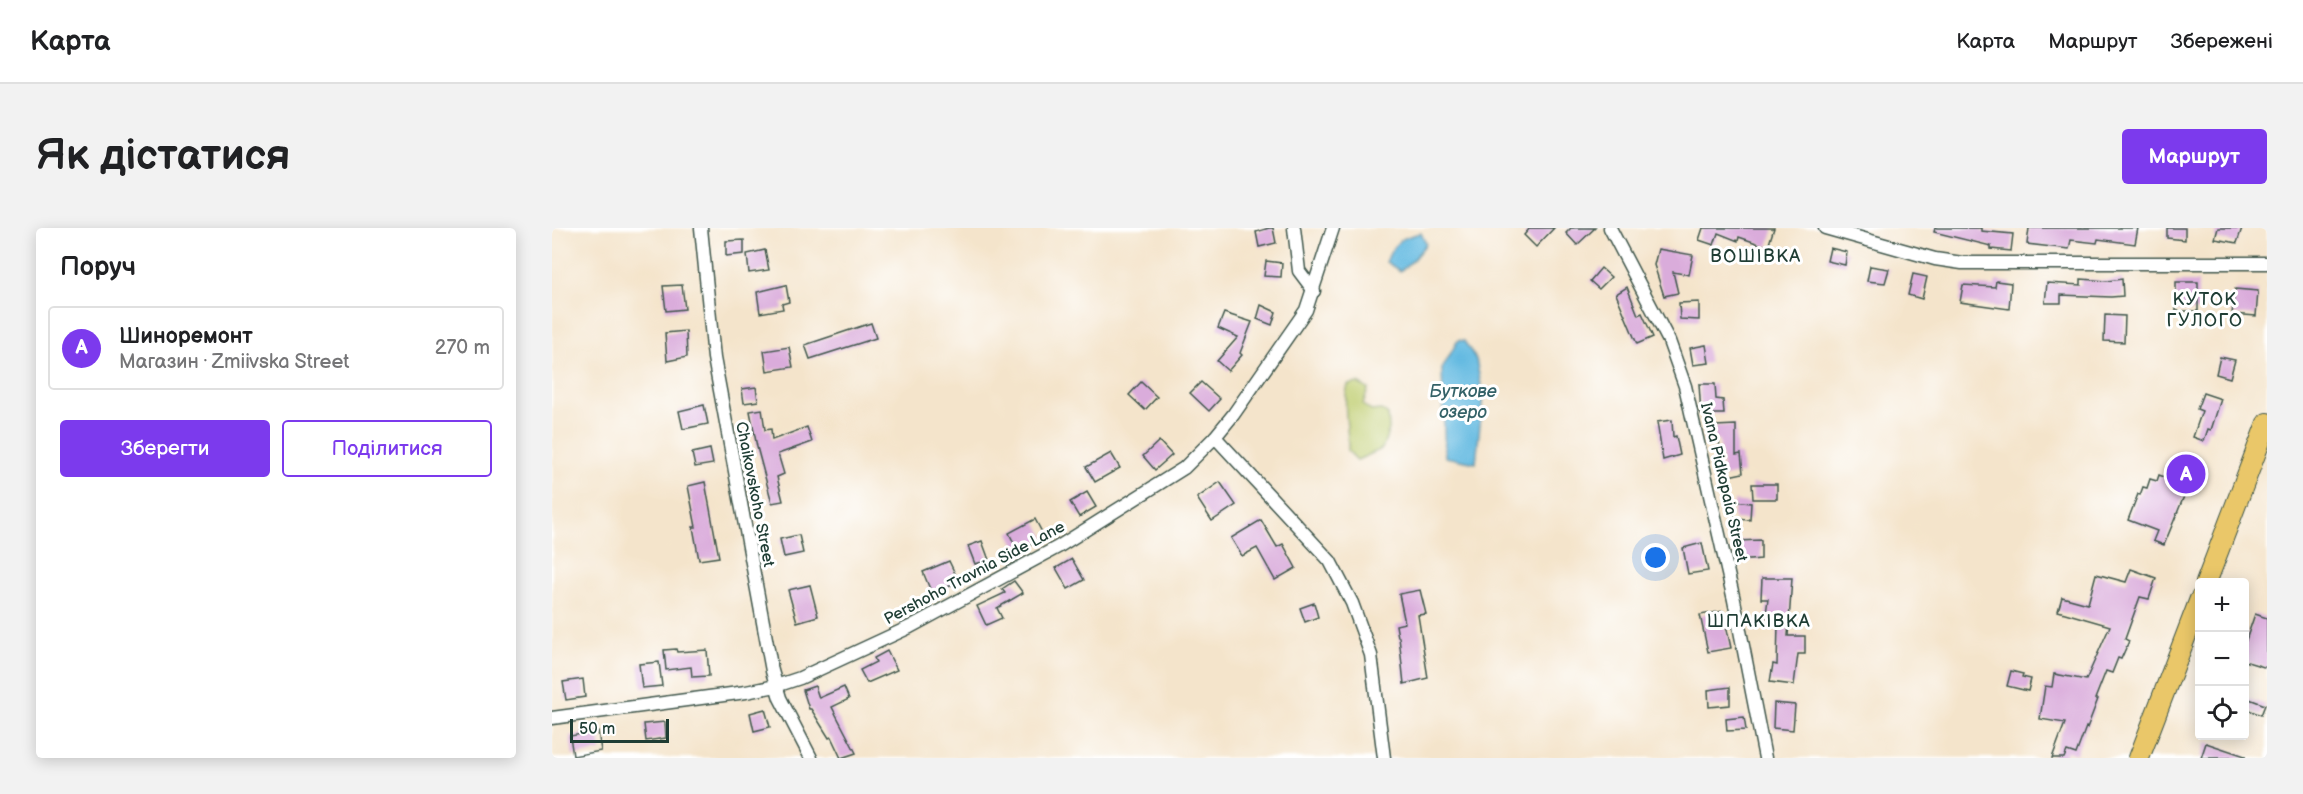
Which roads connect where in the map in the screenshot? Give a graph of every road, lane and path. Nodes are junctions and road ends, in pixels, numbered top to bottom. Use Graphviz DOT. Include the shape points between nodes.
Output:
graph roads {
  1 [pos="701,228"];
  2 [pos="1294,228"];
  3 [pos="1333,228"];
  4 [pos="1610,228"];
  5 [pos="1825,228"];
  6 [pos="2267,263"];
  7 [pos="1314,291"];
  8 [pos="2267,423"];
  9 [pos="1215,437"];
  10 [pos="2208,578"];
  11 [pos="2195,611"];
  12 [pos="776,686"];
  13 [pos="552,718"];
  14 [pos="811,758"];
  15 [pos="1384,758"];
  16 [pos="1765,758"];
  17 [pos="2139,758"];
  1 -- 12 [label="street, Chaikovskoho Street" via="714,357"];
  2 -- 7 [label="street" via="1299,271"];
  3 -- 7 [label="street, Pershoho Travnia Side Lane"];
  4 -- 16 [label="street, Ivana Pidkopaia Street" via="1670,341 1685,386"];
  5 -- 6 [label="street" via="1962,263"];
  7 -- 9 [label="street, Pershoho Travnia Side Lane" via="1306,310"];
  8 -- 10 [label="main road"];
  9 -- 12 [label="street, Pershoho Travnia Side Lane" via="1178,472 1058,547 896,634"];
  9 -- 15 [label="street" via="1330,561 1347,593 1371,655"];
  11 -- 17 [label="main road"];
  12 -- 13 [label="street, Pershoho Travnia Side Lane"];
  12 -- 14 [label="street, Chaikovskoho Street"];
}
